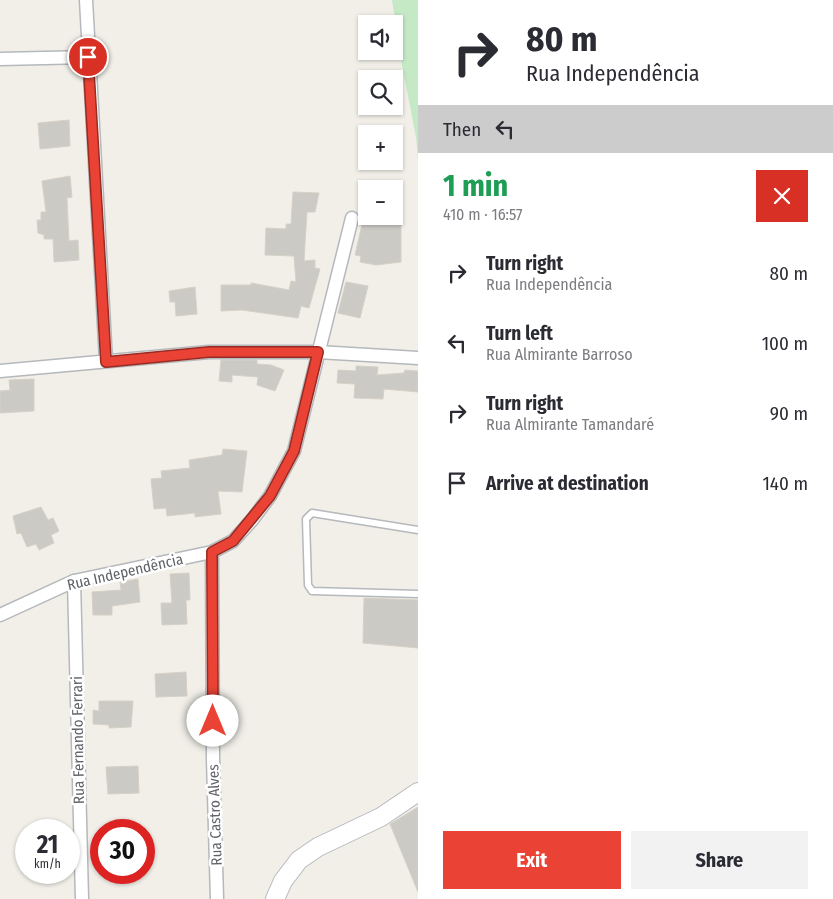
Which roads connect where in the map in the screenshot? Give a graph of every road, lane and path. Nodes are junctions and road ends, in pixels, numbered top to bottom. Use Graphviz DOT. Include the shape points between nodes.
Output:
graph roads {
  1 [pos="86,0"];
  2 [pos="88,57"];
  3 [pos="0,59"];
  4 [pos="352,218"];
  5 [pos="318,352"];
  6 [pos="418,358"];
  7 [pos="106,362"];
  8 [pos="0,371"];
  9 [pos="418,530"];
  10 [pos="212,552"];
  11 [pos="74,581"];
  12 [pos="418,594"];
  13 [pos="0,615"];
  14 [pos="418,792"];
  15 [pos="82,899"];
  16 [pos="217,899"];
  17 [pos="275,899"];
  1 -- 2 [label="street"];
  2 -- 3 [label="street"];
  2 -- 7 [label="street"];
  4 -- 5 [label="street, Rua Independência"];
  5 -- 6 [label="street"];
  5 -- 7 [label="street" via="209,352"];
  5 -- 10 [label="street, Rua Independência" via="294,451 270,496 233,541"];
  7 -- 8 [label="street"];
  9 -- 12 [label="lane" via="312,513 306,520 308,585 312,591"];
  10 -- 11 [label="street, Rua Independência"];
  10 -- 16 [label="street, Rua Castro Alves"];
  11 -- 13 [label="street, Rua Independência"];
  11 -- 15 [label="street, Rua Fernando Ferrari"];
  14 -- 17 [label="main road" via="381,817 299,860 283,881"];
}
